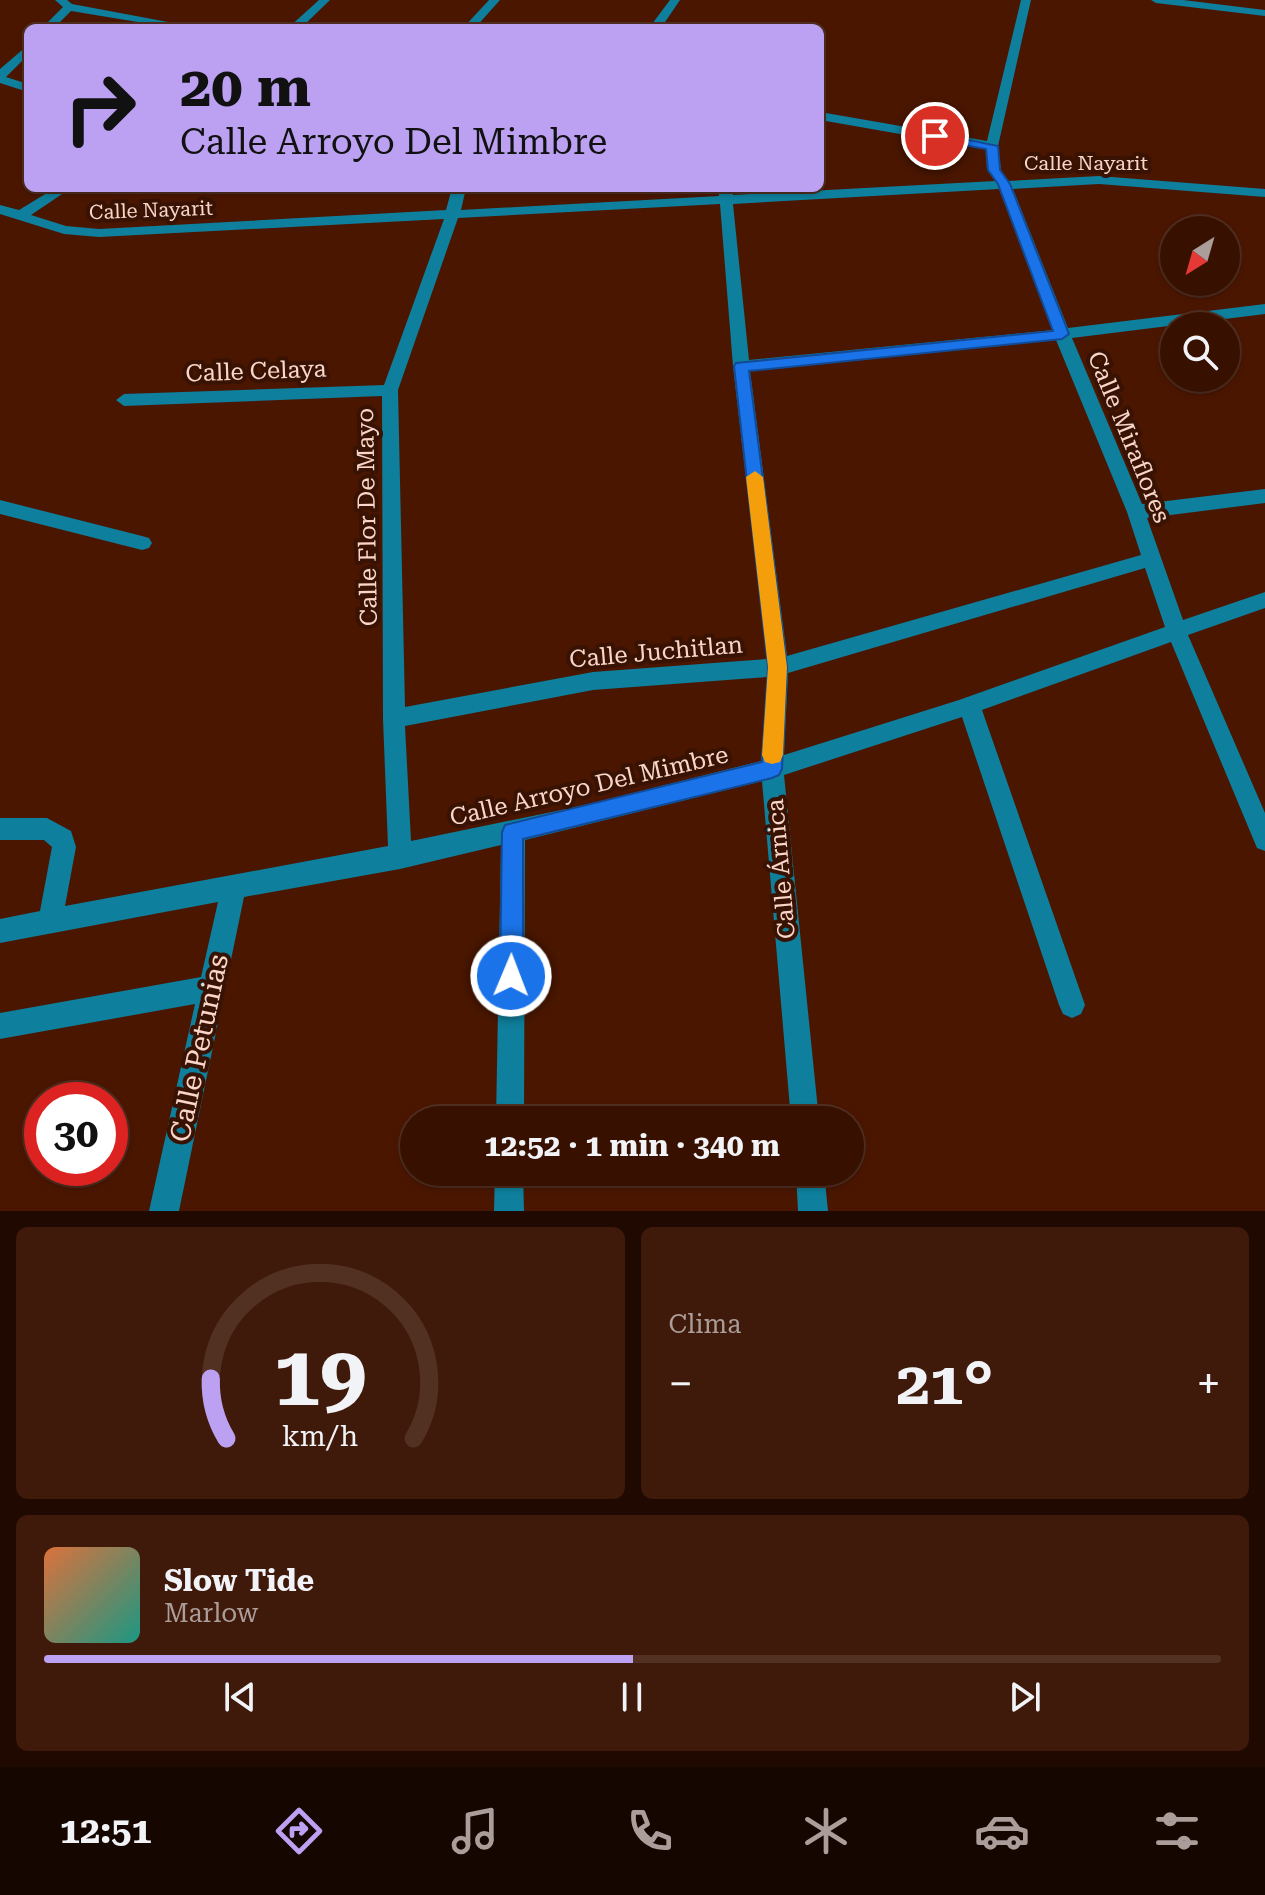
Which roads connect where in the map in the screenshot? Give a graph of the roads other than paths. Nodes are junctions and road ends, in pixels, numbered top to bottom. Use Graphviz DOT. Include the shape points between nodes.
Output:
graph roads {
  1 [pos="325,0"];
  2 [pos="495,0"];
  3 [pos="675,0"];
  4 [pos="1026,0"];
  5 [pos="1156,0"];
  6 [pos="64,4"];
  7 [pos="1242,5"];
  8 [pos="1265,13"];
  9 [pos="51,24"];
  10 [pos="172,24"];
  11 [pos="298,24"];
  12 [pos="473,24"];
  13 [pos="658,24"];
  14 [pos="24,52"];
  15 [pos="0,78"];
  16 [pos="24,87"];
  17 [pos="824,117"];
  18 [pos="992,146"];
  19 [pos="1004,184"];
  20 [pos="824,190"];
  21 [pos="58,192"];
  22 [pos="456,192"];
  23 [pos="756,192"];
  24 [pos="725,193"];
  25 [pos="1265,193"];
  26 [pos="0,209"];
  27 [pos="21,215"];
  28 [pos="452,216"];
  29 [pos="1265,309"];
  30 [pos="1062,334"];
  31 [pos="741,366"];
  32 [pos="390,390"];
  33 [pos="124,400"];
  34 [pos="1265,496"];
  35 [pos="0,507"];
  36 [pos="1136,512"];
  37 [pos="142,543"];
  38 [pos="1152,559"];
  39 [pos="1265,600"];
  40 [pos="1176,630"];
  41 [pos="778,667"];
  42 [pos="970,708"];
  43 [pos="394,719"];
  44 [pos="772,769"];
  45 [pos="0,829"];
  46 [pos="513,832"];
  47 [pos="1265,840"];
  48 [pos="400,857"];
  49 [pos="234,885"];
  50 [pos="50,921"];
  51 [pos="0,931"];
  52 [pos="212,988"];
  53 [pos="1072,1005"];
  54 [pos="0,1026"];
  55 [pos="510,1106"];
  56 [pos="804,1106"];
  57 [pos="509,1186"];
  58 [pos="811,1186"];
  59 [pos="164,1211"];
  60 [pos="509,1211"];
  61 [pos="813,1211"];
  1 -- 11 [label="street"];
  2 -- 12 [label="street"];
  3 -- 13 [label="street"];
  4 -- 18 [label="street"];
  5 -- 7 [label="street"];
  6 -- 9 [label="street"];
  6 -- 10 [label="street"];
  7 -- 8 [label="street"];
  14 -- 15 [label="street"];
  15 -- 16 [label="street"];
  17 -- 18 [label="street"];
  18 -- 19 [label="street, Calle Miraflores" via="994,170"];
  19 -- 20 [label="street, Calle Nayarit"];
  19 -- 25 [label="street, Calle Nayarit" via="1099,180"];
  19 -- 30 [label="street, Calle Miraflores"];
  21 -- 27 [label="street"];
  22 -- 28 [label="street, Calle Flor De Mayo"];
  23 -- 24 [label="street, Calle Nayarit"];
  24 -- 28 [label="street, Calle Nayarit"];
  24 -- 31 [label="street, Calle Árnica"];
  26 -- 27 [label="street, Calle Nayarit"];
  27 -- 28 [label="street, Calle Nayarit" via="64,230 99,233"];
  28 -- 32 [label="street, Calle Flor De Mayo"];
  29 -- 30 [label="street"];
  30 -- 31 [label="street"];
  30 -- 36 [label="street, Calle Miraflores"];
  31 -- 41 [label="street, Calle Árnica"];
  32 -- 33 [label="street, Calle Celaya"];
  32 -- 43 [label="street, Calle Flor De Mayo"];
  34 -- 36 [label="street"];
  35 -- 37 [label="street"];
  36 -- 38 [label="street, Calle Miraflores"];
  38 -- 40 [label="street, Calle Miraflores"];
  38 -- 41 [label="street, Calle Juchitlan"];
  39 -- 40 [label="street, Calle Arroyo Del Mimbre"];
  40 -- 42 [label="street, Calle Arroyo Del Mimbre"];
  40 -- 47 [label="street, Calle Miraflores"];
  41 -- 43 [label="street, Calle Juchitlan" via="593,681"];
  41 -- 44 [label="street, Calle Árnica"];
  42 -- 44 [label="street, Calle Arroyo Del Mimbre"];
  42 -- 53 [label="street"];
  43 -- 48 [label="street, Calle Flor De Mayo"];
  44 -- 46 [label="street, Calle Arroyo Del Mimbre"];
  44 -- 56 [label="street, Calle Árnica"];
  45 -- 50 [label="street" via="47,829 63,839"];
  46 -- 48 [label="street, Calle Arroyo Del Mimbre"];
  46 -- 55 [label="street"];
  48 -- 49 [label="street, Calle Arroyo Del Mimbre"];
  49 -- 50 [label="street, Calle Arroyo Del Mimbre"];
  49 -- 52 [label="street, Calle Petunias"];
  50 -- 51 [label="street, Calle Arroyo Del Mimbre"];
  52 -- 54 [label="street"];
  52 -- 59 [label="street, Calle Petunias"];
  57 -- 60 [label="street"];
  58 -- 61 [label="street"];
}
